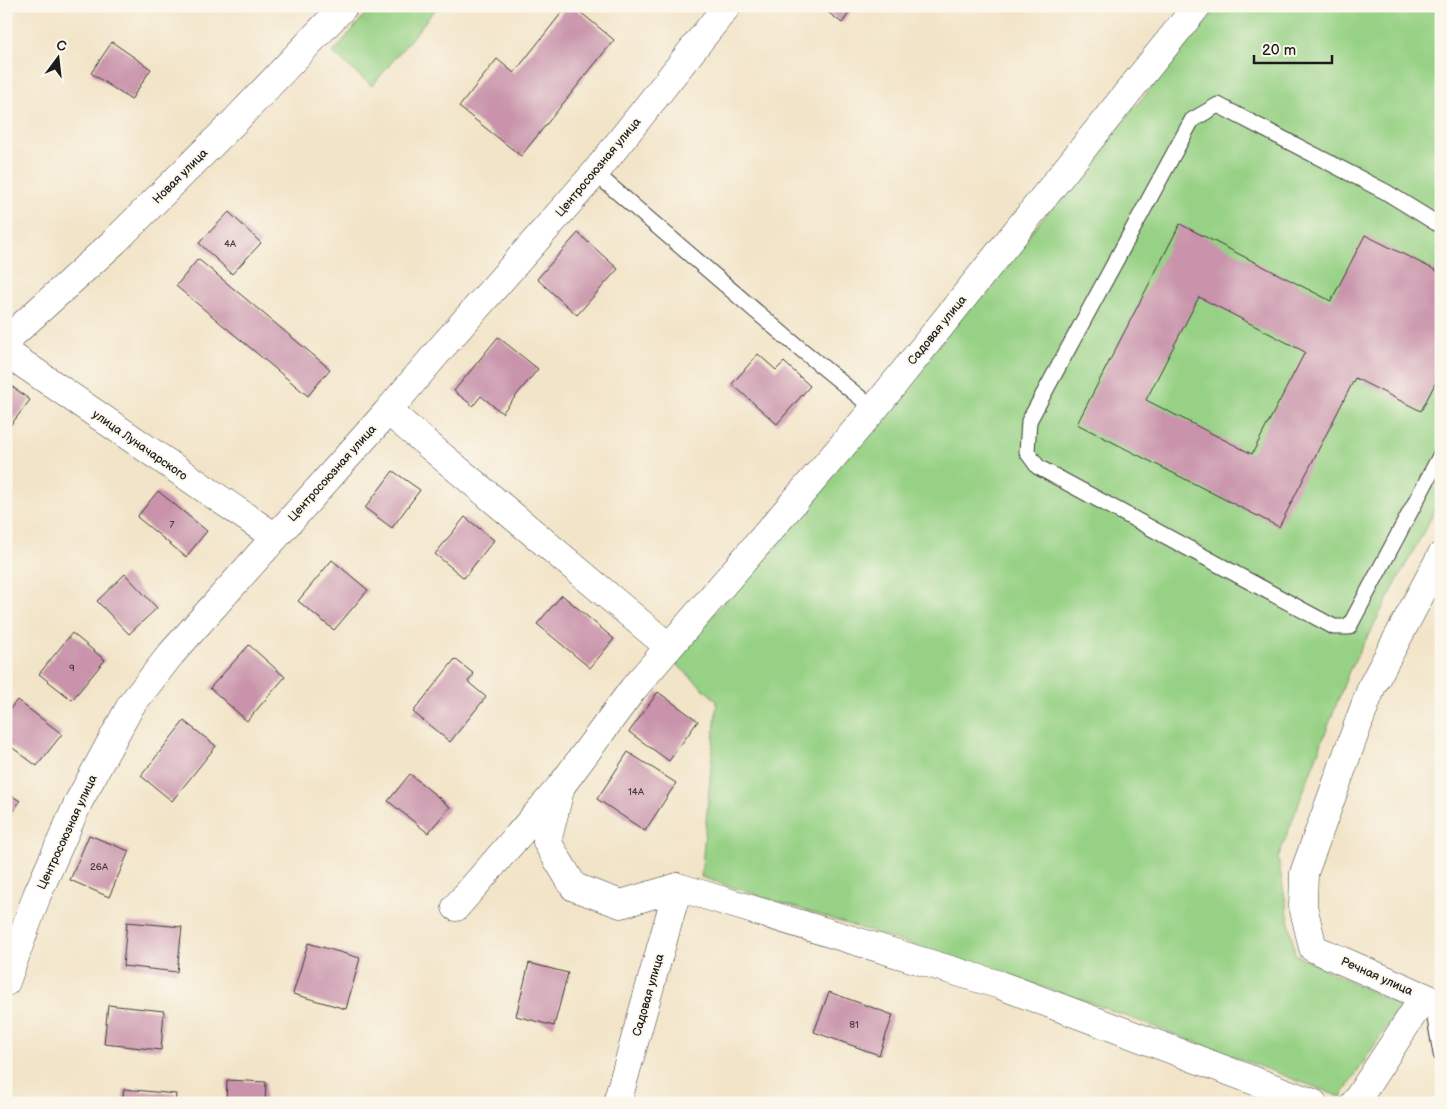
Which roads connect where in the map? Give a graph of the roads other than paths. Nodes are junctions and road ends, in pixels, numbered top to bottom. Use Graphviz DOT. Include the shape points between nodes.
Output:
graph roads {
  1 [pos="344,6"];
  2 [pos="727,6"];
  3 [pos="1197,6"];
  4 [pos="595,174"];
  5 [pos="1441,226"];
  6 [pos="6,335"];
  7 [pos="6,352"];
  8 [pos="874,409"];
  9 [pos="388,411"];
  10 [pos="1441,454"];
  11 [pos="275,537"];
  12 [pos="1441,556"];
  13 [pos="669,647"];
  14 [pos="560,786"];
  15 [pos="678,887"];
  16 [pos="456,907"];
  17 [pos="6,982"];
  18 [pos="1432,1001"];
  19 [pos="1441,1054"];
  20 [pos="1255,1093"];
  21 [pos="617,1103"];
  22 [pos="1313,1103"];
  23 [pos="1354,1103"];
  1 -- 6 [label="street, Новая улица" via="116,241 13,334"];
  2 -- 4 [label="street, Центросоюзная улица"];
  3 -- 8 [label="street, Садовая улица"];
  4 -- 8 [label="lane"];
  4 -- 9 [label="street, Центросоюзная улица"];
  5 -- 10 [label="lane" via="1386,192 1218,105 1192,120 1029,421 1027,452 1038,467 1334,627 1349,627"];
  7 -- 11 [label="street, улица Луначарского"];
  8 -- 13 [label="street, Садовая улица"];
  9 -- 11 [label="street, Центросоюзная улица"];
  9 -- 13 [label="street"];
  11 -- 17 [label="street, Центросоюзная улица" via="171,654 131,705 78,801 37,895"];
  12 -- 18 [label="street, Речная улица" via="1372,686 1304,873 1303,906 1314,948"];
  13 -- 14 [label="street, Садовая улица"];
  14 -- 15 [label="street" via="547,842 574,887 621,904"];
  14 -- 16 [label="street, Садовая улица"];
  15 -- 20 [label="street" via="1000,985"];
  15 -- 21 [label="street, Садовая улица"];
  18 -- 19 [label="lane"];
  18 -- 23 [label="street"];
  20 -- 22 [label="street"];
}
